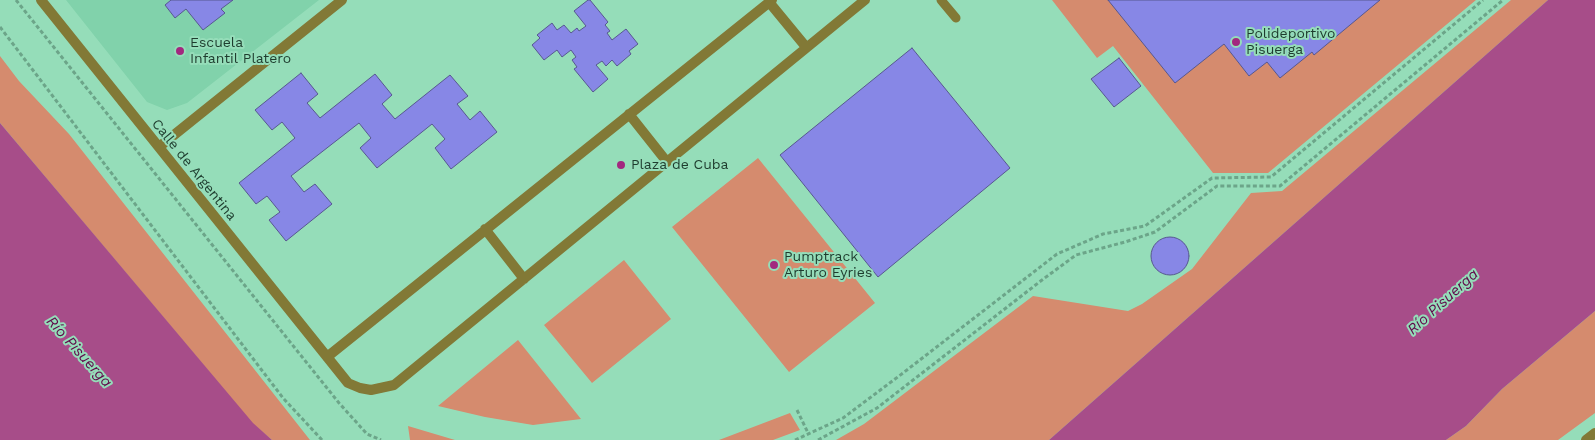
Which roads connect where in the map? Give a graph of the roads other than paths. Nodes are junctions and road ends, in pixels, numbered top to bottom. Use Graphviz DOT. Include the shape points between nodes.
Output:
graph roads {
  1 [pos="41,0"];
  2 [pos="342,0"];
  3 [pos="865,0"];
  4 [pos="941,0"];
  5 [pos="771,1"];
  6 [pos="956,18"];
  7 [pos="806,47"];
  8 [pos="629,114"];
  9 [pos="158,147"];
  10 [pos="666,162"];
  11 [pos="485,229"];
  12 [pos="524,279"];
  13 [pos="327,357"];
  14 [pos="1595,433"];
  15 [pos="1586,440"];
  1 -- 9 [label="street, Calle de Argentina"];
  2 -- 9 [label="street"];
  3 -- 7 [label="street"];
  4 -- 6 [label="lane"];
  5 -- 7 [label="street"];
  5 -- 8 [label="street"];
  7 -- 10 [label="street"];
  8 -- 10 [label="street"];
  8 -- 11 [label="street"];
  9 -- 13 [label="street, Calle de Argentina"];
  10 -- 12 [label="street"];
  11 -- 12 [label="street"];
  11 -- 13 [label="street"];
  12 -- 13 [label="street" via="394,385 371,390 348,383"];
  14 -- 15 [label="street"];
}
